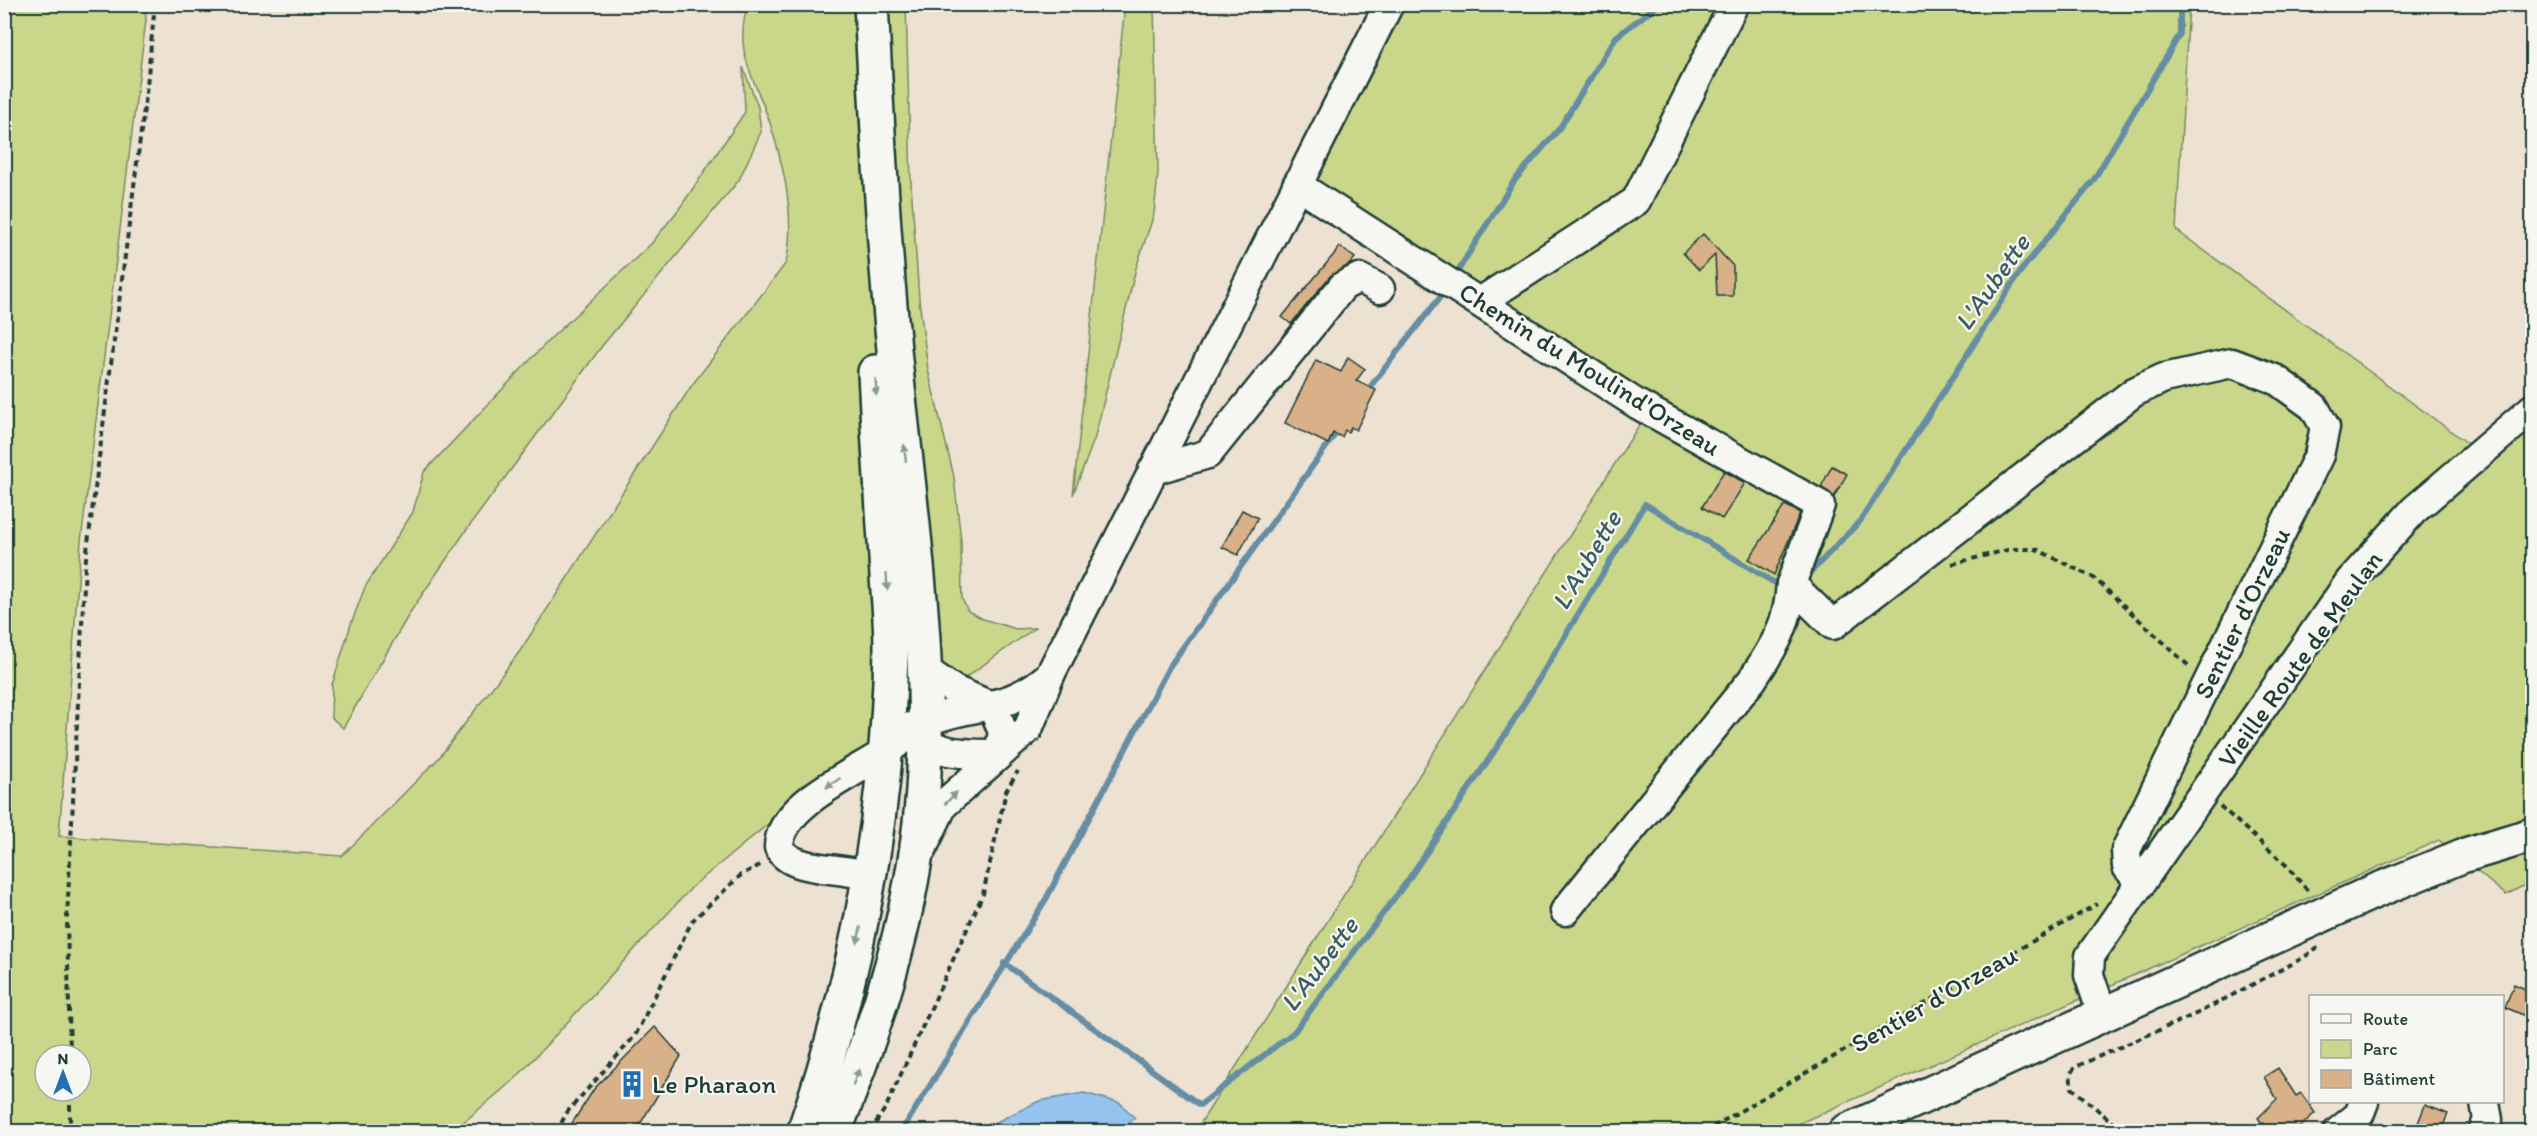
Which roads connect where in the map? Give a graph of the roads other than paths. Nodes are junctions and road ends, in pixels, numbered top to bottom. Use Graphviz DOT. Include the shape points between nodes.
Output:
graph roads {
  1 [pos="855,4"];
  2 [pos="871,4"];
  3 [pos="1389,4"];
  4 [pos="1734,4"];
  5 [pos="1297,185"];
  6 [pos="1380,289"];
  7 [pos="1480,302"];
  8 [pos="2532,409"];
  9 [pos="1153,470"];
  10 [pos="1792,581"];
  11 [pos="891,647"];
  12 [pos="925,670"];
  13 [pos="1050,675"];
  14 [pos="993,707"];
  15 [pos="920,731"];
  16 [pos="884,754"];
  17 [pos="1011,758"];
  18 [pos="2532,835"];
  19 [pos="914,867"];
  20 [pos="870,877"];
  21 [pos="2141,883"];
  22 [pos="1565,911"];
  23 [pos="2103,1017"];
  24 [pos="2363,1103"];
  25 [pos="2485,1103"];
  26 [pos="804,1131"];
  27 [pos="834,1131"];
  28 [pos="1845,1131"];
  29 [pos="2338,1131"];
  30 [pos="2483,1131"];
  1 -- 11 [label="main road, one-way"];
  12 -- 2 [label="main road, one-way" via="887,281"];
  3 -- 5 [label="street"];
  4 -- 7 [label="street" via="1636,201"];
  5 -- 7 [label="street, Chemin du Moulind'Orzeau"];
  5 -- 9 [label="street"];
  6 -- 9 [label="street" via="1359,278 1343,286 1208,454"];
  7 -- 10 [label="street, Chemin du Moulind'Orzeau" via="1637,404 1820,505"];
  8 -- 21 [label="street, Vieille Route de Meulan" via="2414,510 2350,581"];
  9 -- 13 [label="street"];
  10 -- 21 [label="street, Sentier d'Orzeau" via="1833,625 2134,392 2164,378 2232,363 2275,379 2314,407 2325,427 2319,455 2126,850 2127,867"];
  10 -- 22 [label="street" via="1789,612 1773,648 1752,680"];
  11 -- 15 [label="street" via="897,656 902,713"];
  11 -- 16 [label="main road"];
  12 -- 14 [label="street" via="954,690"];
  12 -- 15 [label="main road"];
  13 -- 14 [label="street" via="1024,695"];
  13 -- 17 [label="street" via="1029,729"];
  14 -- 15 [label="street" via="956,712"];
  14 -- 17 [label="street"];
  15 -- 16 [label="street"];
  15 -- 17 [label="street" via="942,750"];
  15 -- 19 [label="main road" via="920,824"];
  16 -- 20 [label="main road"];
  16 -- 20 [label="street, one-way" via="823,790 793,816 779,840 781,853 787,859"];
  19 -- 17 [label="street, one-way" via="939,810"];
  18 -- 23 [label="main road" via="2462,856 2373,892"];
  27 -- 19 [label="main road, one-way" via="877,1018"];
  20 -- 26 [label="main road, one-way" via="842,1011"];
  21 -- 23 [label="street, Vieille Route de Meulan" via="2090,956 2089,975"];
  23 -- 28 [label="main road"];
  24 -- 29 [label="street" via="2359,1115"];
  25 -- 30 [label="street" via="2488,1120"];
}
